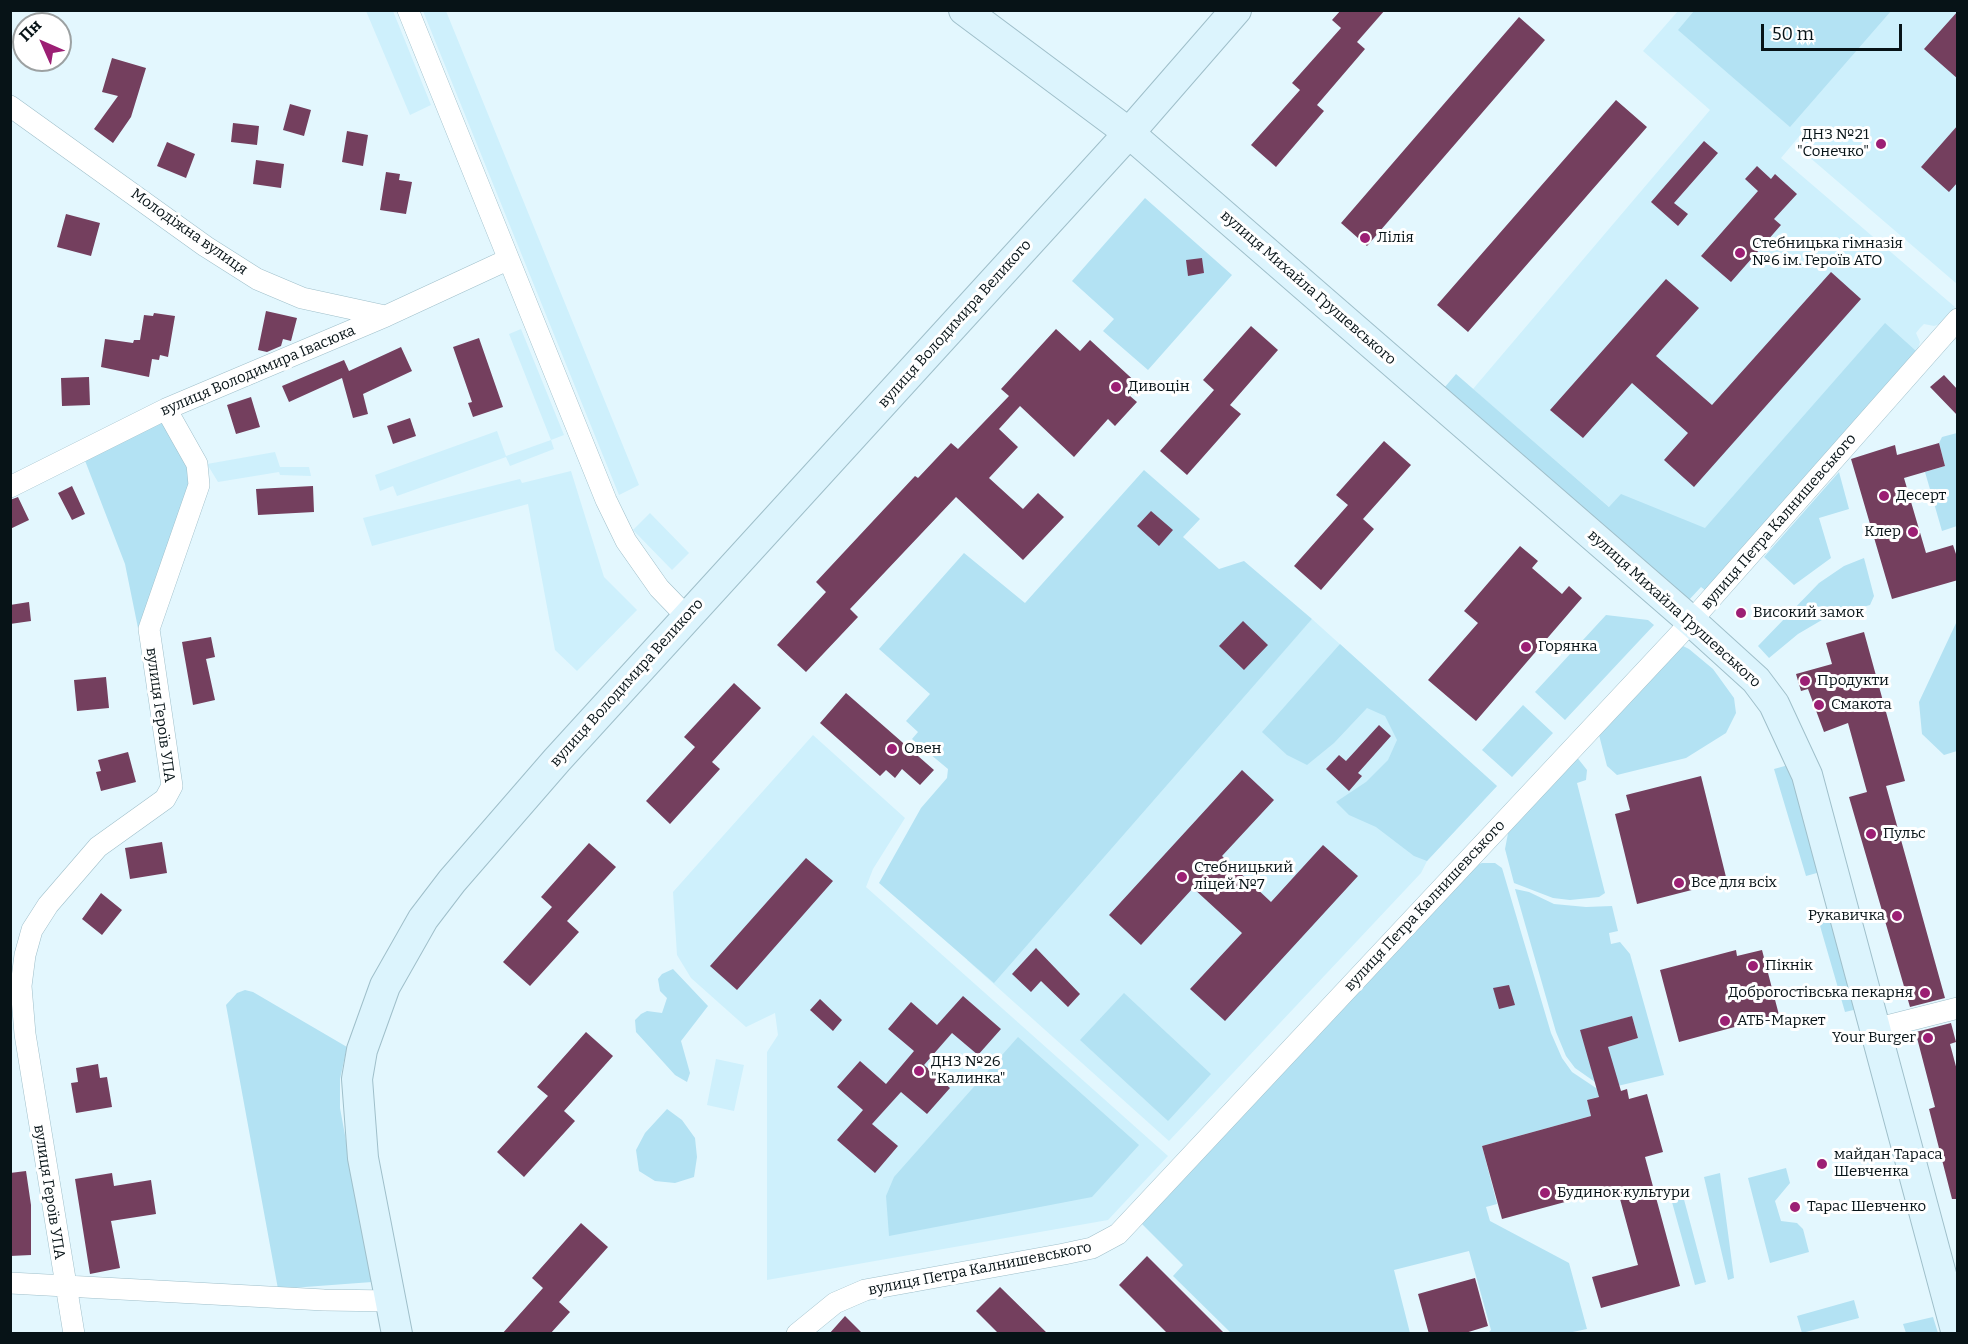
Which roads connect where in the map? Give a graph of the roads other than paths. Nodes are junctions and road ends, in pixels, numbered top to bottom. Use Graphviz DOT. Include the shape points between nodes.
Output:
graph roads {
  1 [pos="408,10"];
  2 [pos="964,10"];
  3 [pos="1236,10"];
  4 [pos="10,106"];
  5 [pos="1129,133"];
  6 [pos="507,260"];
  7 [pos="386,316"];
  8 [pos="1958,319"];
  9 [pos="166,409"];
  10 [pos="10,487"];
  11 [pos="687,617"];
  12 [pos="1691,621"];
  13 [pos="1958,1008"];
  14 [pos="1875,1029"];
  15 [pos="10,1283"];
  16 [pos="64,1286"];
  17 [pos="391,1301"];
  18 [pos="74,1334"];
  19 [pos="397,1334"];
  20 [pos="797,1334"];
  21 [pos="1957,1334"];
  1 -- 6 [label="street"];
  2 -- 5 [label="street, вулиця Михайла Грушевського"];
  3 -- 5 [label="street, вулиця Володимира Великого"];
  4 -- 7 [label="street, Молодіжна вулиця" via="257,279 302,298"];
  5 -- 11 [label="street, вулиця Володимира Великого"];
  5 -- 12 [label="street, вулиця Михайла Грушевського"];
  6 -- 7 [label="street, вулиця Володимира Івасюка"];
  6 -- 11 [label="street" via="626,542 659,588"];
  7 -- 9 [label="street, вулиця Володимира Івасюка"];
  8 -- 12 [label="street, вулиця Петра Калнишевського"];
  9 -- 10 [label="street, вулиця Володимира Івасюка"];
  9 -- 16 [label="street, вулиця Героїв УПА" via="197,464 199,485 149,629 172,786 165,799 98,847 48,905 32,930 21,986"];
  11 -- 17 [label="street, вулиця Володимира Великого" via="452,881 423,919 385,986 362,1050 357,1079 363,1158"];
  12 -- 14 [label="street, вулиця Михайла Грушевського" via="1756,680 1786,724 1807,775"];
  12 -- 20 [label="street, вулиця Петра Калнишевського" via="1118,1234 1092,1248 865,1290 836,1303"];
  13 -- 14 [label="street"];
  14 -- 21 [label="street, вулиця Михайла Грушевського"];
  15 -- 16 [label="street"];
  16 -- 17 [label="street"];
  16 -- 18 [label="street, вулиця Героїв УПА"];
  17 -- 19 [label="street, вулиця Володимира Великого"];
}
